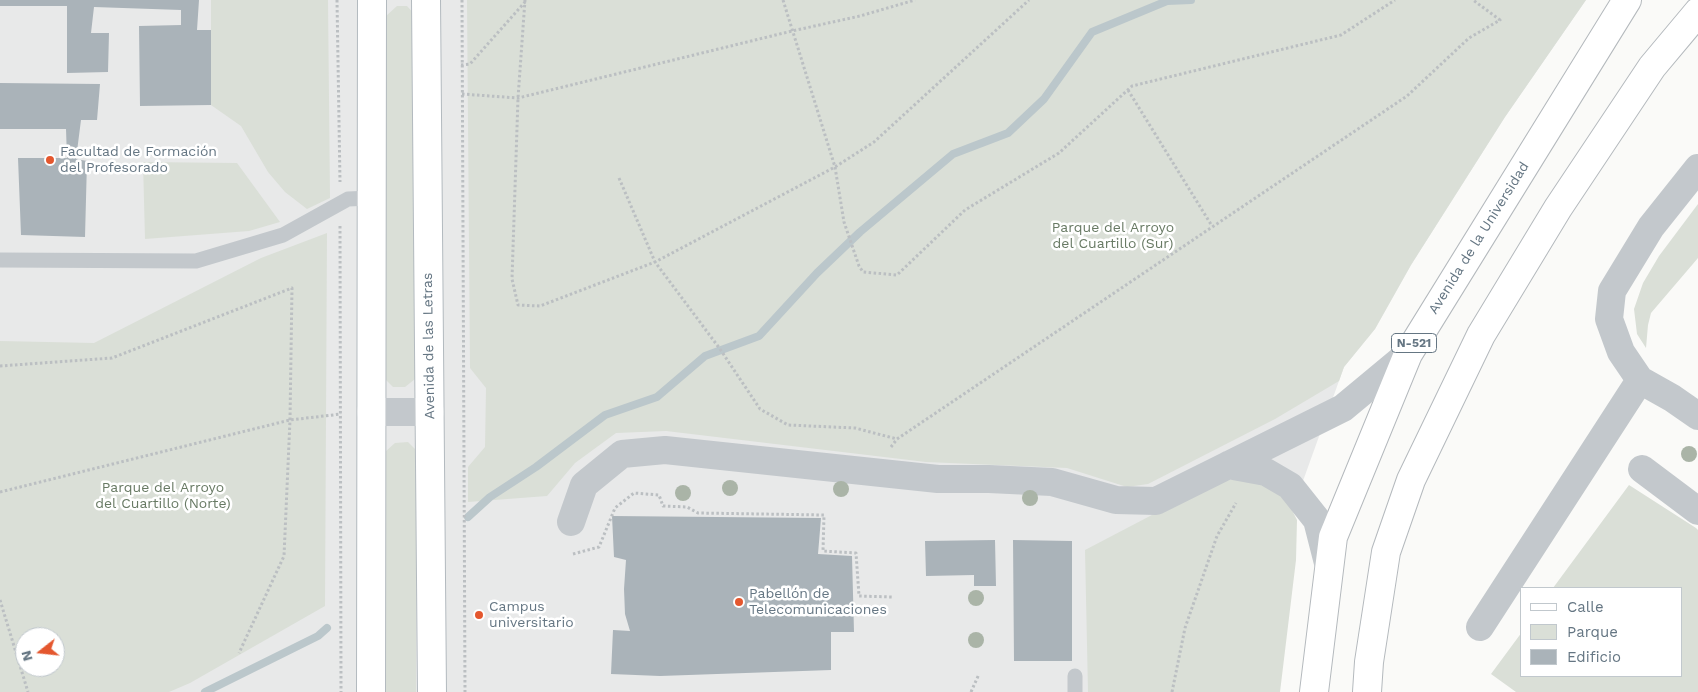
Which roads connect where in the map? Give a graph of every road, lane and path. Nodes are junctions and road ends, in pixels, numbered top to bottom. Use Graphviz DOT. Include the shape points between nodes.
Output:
graph roads {
  1 [pos="372,0"];
  2 [pos="426,0"];
  3 [pos="462,0"];
  4 [pos="783,0"];
  5 [pos="915,0"];
  6 [pos="1030,0"];
  7 [pos="1396,0"];
  8 [pos="1473,0"];
  9 [pos="1627,0"];
  10 [pos="526,1"];
  11 [pos="1698,12"];
  12 [pos="792,31"];
  13 [pos="462,65"];
  14 [pos="1128,90"];
  15 [pos="462,94"];
  16 [pos="518,98"];
  17 [pos="835,167"];
  18 [pos="1698,168"];
  19 [pos="619,178"];
  20 [pos="371,198"];
  21 [pos="1212,226"];
  22 [pos="0,260"];
  23 [pos="655,262"];
  24 [pos="1408,354"];
  25 [pos="0,366"];
  26 [pos="1640,380"];
  27 [pos="371,412"];
  28 [pos="430,412"];
  29 [pos="1698,416"];
  30 [pos="290,420"];
  31 [pos="897,439"];
  32 [pos="1228,465"];
  33 [pos="1642,468"];
  34 [pos="873,472"];
  35 [pos="0,492"];
  36 [pos="1236,503"];
  37 [pos="1698,511"];
  38 [pos="571,522"];
  39 [pos="573,554"];
  40 [pos="1329,568"];
  41 [pos="892,597"];
  42 [pos="0,600"];
  43 [pos="1480,627"];
  44 [pos="239,653"];
  45 [pos="979,674"];
  46 [pos="1074,676"];
  47 [pos="28,692"];
  48 [pos="341,692"];
  49 [pos="370,692"];
  50 [pos="432,692"];
  51 [pos="465,692"];
  52 [pos="972,692"];
  53 [pos="1075,692"];
  54 [pos="1172,692"];
  55 [pos="1314,692"];
  56 [pos="1367,692"];
  1 -- 20 [label="main road"];
  2 -- 28 [label="main road, Avenida de las Letras"];
  3 -- 13 [label="path"];
  4 -- 12 [label="path"];
  5 -- 12 [label="path"];
  6 -- 17 [label="path" via="874,142"];
  7 -- 14 [label="path" via="1341,35 1132,86"];
  8 -- 21 [label="path" via="1500,20 1469,38 1407,96"];
  9 -- 24 [label="main road, Avenida de la Universidad / N-521"];
  10 -- 13 [label="path" via="470,64"];
  10 -- 16 [label="path"];
  11 -- 56 [label="main road" via="1652,68 1558,208 1472,352 1411,480 1386,552"];
  12 -- 16 [label="path"];
  12 -- 17 [label="path"];
  13 -- 15 [label="path"];
  14 -- 17 [label="path" via="1059,153 965,210 897,275 864,272 859,266 844,222"];
  14 -- 21 [label="path"];
  15 -- 16 [label="path"];
  15 -- 51 [label="path"];
  16 -- 23 [label="path" via="512,280 518,304 540,306"];
  17 -- 23 [label="path"];
  18 -- 26 [label="street" via="1651,227 1612,291 1609,320 1621,352"];
  19 -- 23 [label="path"];
  20 -- 22 [label="lane" via="348,200 283,236 196,261"];
  20 -- 27 [label="main road"];
  21 -- 31 [label="path"];
  23 -- 31 [label="path" via="760,409 788,425 855,428"];
  24 -- 32 [label="street" via="1344,408"];
  24 -- 40 [label="main road, Avenida de la Universidad / N-521" via="1333,537"];
  25 -- 30 [label="path" via="112,358 292,288"];
  26 -- 29 [label="street"];
  26 -- 43 [label="street"];
  27 -- 28 [label="street"];
  27 -- 49 [label="main road"];
  28 -- 50 [label="main road, Avenida de las Letras"];
  30 -- 35 [label="path"];
  30 -- 44 [label="path" via="284,556"];
  30 -- 48 [label="path" via="342,414"];
  31 -- 34 [label="path"];
  32 -- 34 [label="street" via="1156,501 1116,500 1052,482 938,479"];
  32 -- 40 [label="street" via="1266,472 1290,486 1317,520"];
  33 -- 37 [label="street"];
  34 -- 38 [label="street" via="665,450 622,454 584,485"];
  36 -- 54 [label="path" via="1217,536 1185,628"];
  39 -- 41 [label="path" via="599,547 616,508 634,493 659,496 663,506 686,507 698,513 824,515 823,551 856,553 859,596"];
  40 -- 55 [label="main road, Avenida de la Universidad / N-521"];
  42 -- 47 [label="path"];
  45 -- 52 [label="path"];
  46 -- 53 [label="lane"];
}
